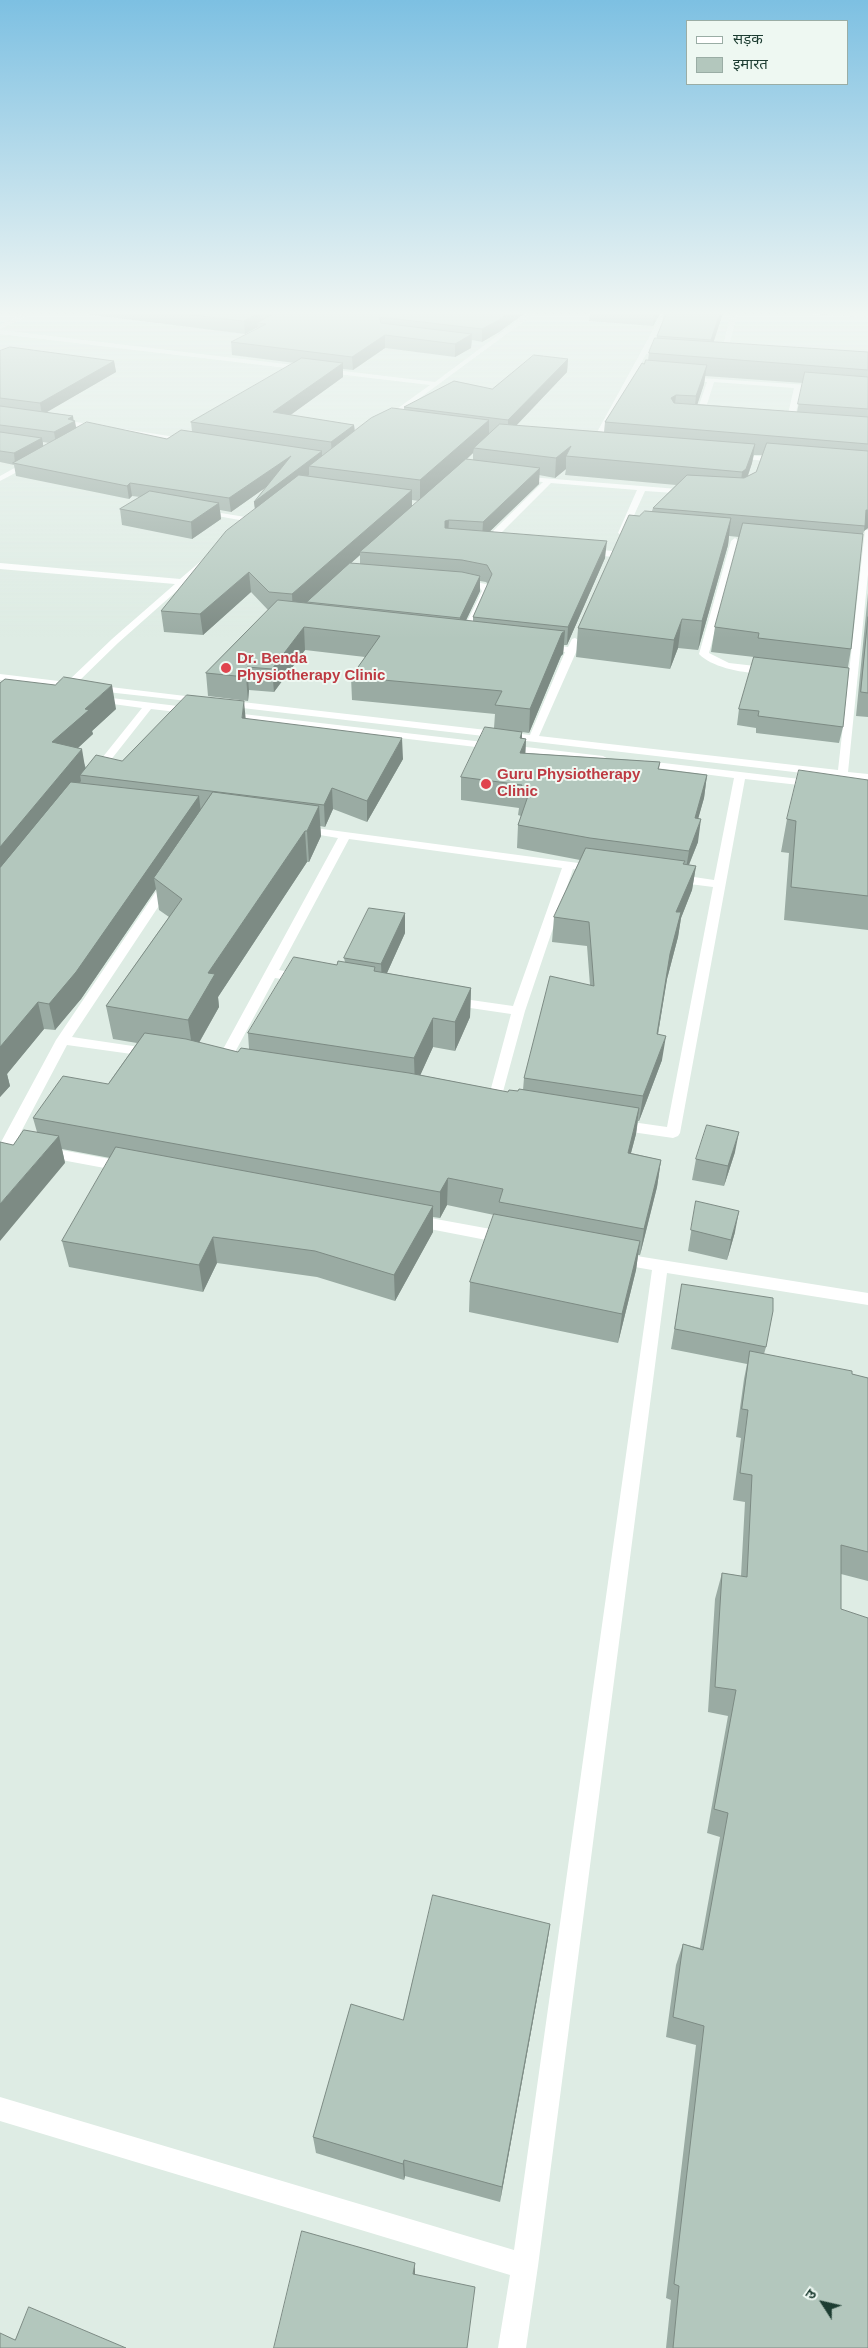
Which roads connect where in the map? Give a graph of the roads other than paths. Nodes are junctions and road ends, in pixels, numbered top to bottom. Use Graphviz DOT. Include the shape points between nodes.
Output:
graph roads {
  1 [pos="48,420"];
  2 [pos="388,420"];
  3 [pos="608,420"];
  4 [pos="694,420"];
  5 [pos="791,420"];
  6 [pos="708,421"];
  7 [pos="394,424"];
  8 [pos="780,426"];
  9 [pos="96,427"];
  10 [pos="790,427"];
  11 [pos="105,428"];
  12 [pos="799,428"];
  13 [pos="115,430"];
  14 [pos="80,435"];
  15 [pos="201,442"];
  16 [pos="585,444"];
  17 [pos="594,445"];
  18 [pos="604,446"];
  19 [pos="728,456"];
  20 [pos="41,457"];
  21 [pos="790,461"];
  22 [pos="511,476"];
  23 [pos="0,479"];
  24 [pos="549,481"];
  25 [pos="642,488"];
  26 [pos="700,493"];
  27 [pos="191,510"];
  28 [pos="250,527"];
  29 [pos="868,532"];
  30 [pos="621,540"];
  31 [pos="735,541"];
  32 [pos="495,545"];
  33 [pos="220,550"];
  34 [pos="574,551"];
  35 [pos="610,562"];
  36 [pos="0,566"];
  37 [pos="180,582"];
  38 [pos="453,582"];
  39 [pos="864,602"];
  40 [pos="580,632"];
  41 [pos="464,638"];
  42 [pos="532,646"];
  43 [pos="572,650"];
  44 [pos="776,670"];
  45 [pos="0,677"];
  46 [pos="68,685"];
  47 [pos="0,688"];
  48 [pos="59,695"];
  49 [pos="149,705"];
  50 [pos="533,739"];
  51 [pos="740,774"];
  52 [pos="842,774"];
  53 [pos="868,778"];
  54 [pos="90,779"];
  55 [pos="289,828"];
  56 [pos="345,836"];
  57 [pos="569,865"];
  58 [pos="607,870"];
  59 [pos="174,874"];
  60 [pos="664,877"];
  61 [pos="721,884"];
  62 [pos="271,973"];
  63 [pos="310,979"];
  64 [pos="439,999"];
  65 [pos="518,1011"];
  66 [pos="63,1040"];
  67 [pos="166,1055"];
  68 [pos="241,1067"];
  69 [pos="493,1107"];
  70 [pos="607,1123"];
  71 [pos="3,1145"];
  72 [pos="143,1171"];
  73 [pos="397,1218"];
  74 [pos="523,1241"];
  75 [pos="601,1256"];
  76 [pos="660,1267"];
  77 [pos="868,1299"];
  78 [pos="0,2109"];
  79 [pos="526,2266"];
  80 [pos="512,2348"];
  1 -- 9 [label="street"];
  2 -- 7 [label="street" via="382,424"];
  3 -- 17 [label="street"];
  4 -- 6 [label="street"];
  5 -- 10 [label="street"];
  8 -- 10 [label="street"];
  9 -- 11 [label="street"];
  9 -- 14 [label="street"];
  10 -- 12 [label="street"];
  13 -- 15 [label="street"];
  16 -- 17 [label="street"];
  17 -- 18 [label="street"];
  19 -- 21 [label="street" via="759,462"];
  20 -- 23 [label="street"];
  22 -- 24 [label="street"];
  24 -- 25 [label="street"];
  24 -- 32 [label="street" via="480,544"];
  25 -- 26 [label="street"];
  25 -- 30 [label="street"];
  27 -- 28 [label="street" via="261,518"];
  29 -- 39 [label="street" via="861,552"];
  30 -- 34 [label="street"];
  30 -- 35 [label="street"];
  31 -- 44 [label="street" via="704,654 713,662 728,666"];
  33 -- 37 [label="street"];
  36 -- 37 [label="street"];
  37 -- 46 [label="street"];
  38 -- 41 [label="street" via="483,586 486,591"];
  39 -- 52 [label="street" via="847,678"];
  40 -- 43 [label="street"];
  42 -- 43 [label="street"];
  43 -- 50 [label="street"];
  45 -- 46 [label="street"];
  46 -- 48 [label="street"];
  46 -- 50 [label="street"];
  47 -- 48 [label="street"];
  48 -- 49 [label="street"];
  49 -- 51 [label="street"];
  49 -- 54 [label="street"];
  50 -- 52 [label="street"];
  51 -- 52 [label="street" via="846,787"];
  51 -- 61 [label="street"];
  52 -- 53 [label="street"];
  55 -- 56 [label="street"];
  56 -- 57 [label="street"];
  56 -- 62 [label="street"];
  57 -- 58 [label="street"];
  57 -- 65 [label="street"];
  59 -- 66 [label="street"];
  60 -- 61 [label="street"];
  61 -- 70 [label="street" via="673,1132"];
  62 -- 63 [label="street"];
  62 -- 68 [label="street" via="217,1063"];
  64 -- 65 [label="street"];
  65 -- 69 [label="street"];
  66 -- 67 [label="street"];
  66 -- 71 [label="street"];
  71 -- 72 [label="street"];
  73 -- 74 [label="street"];
  75 -- 76 [label="street"];
  76 -- 77 [label="street"];
  76 -- 79 [label="street"];
  78 -- 79 [label="street"];
  79 -- 80 [label="street"];
}
